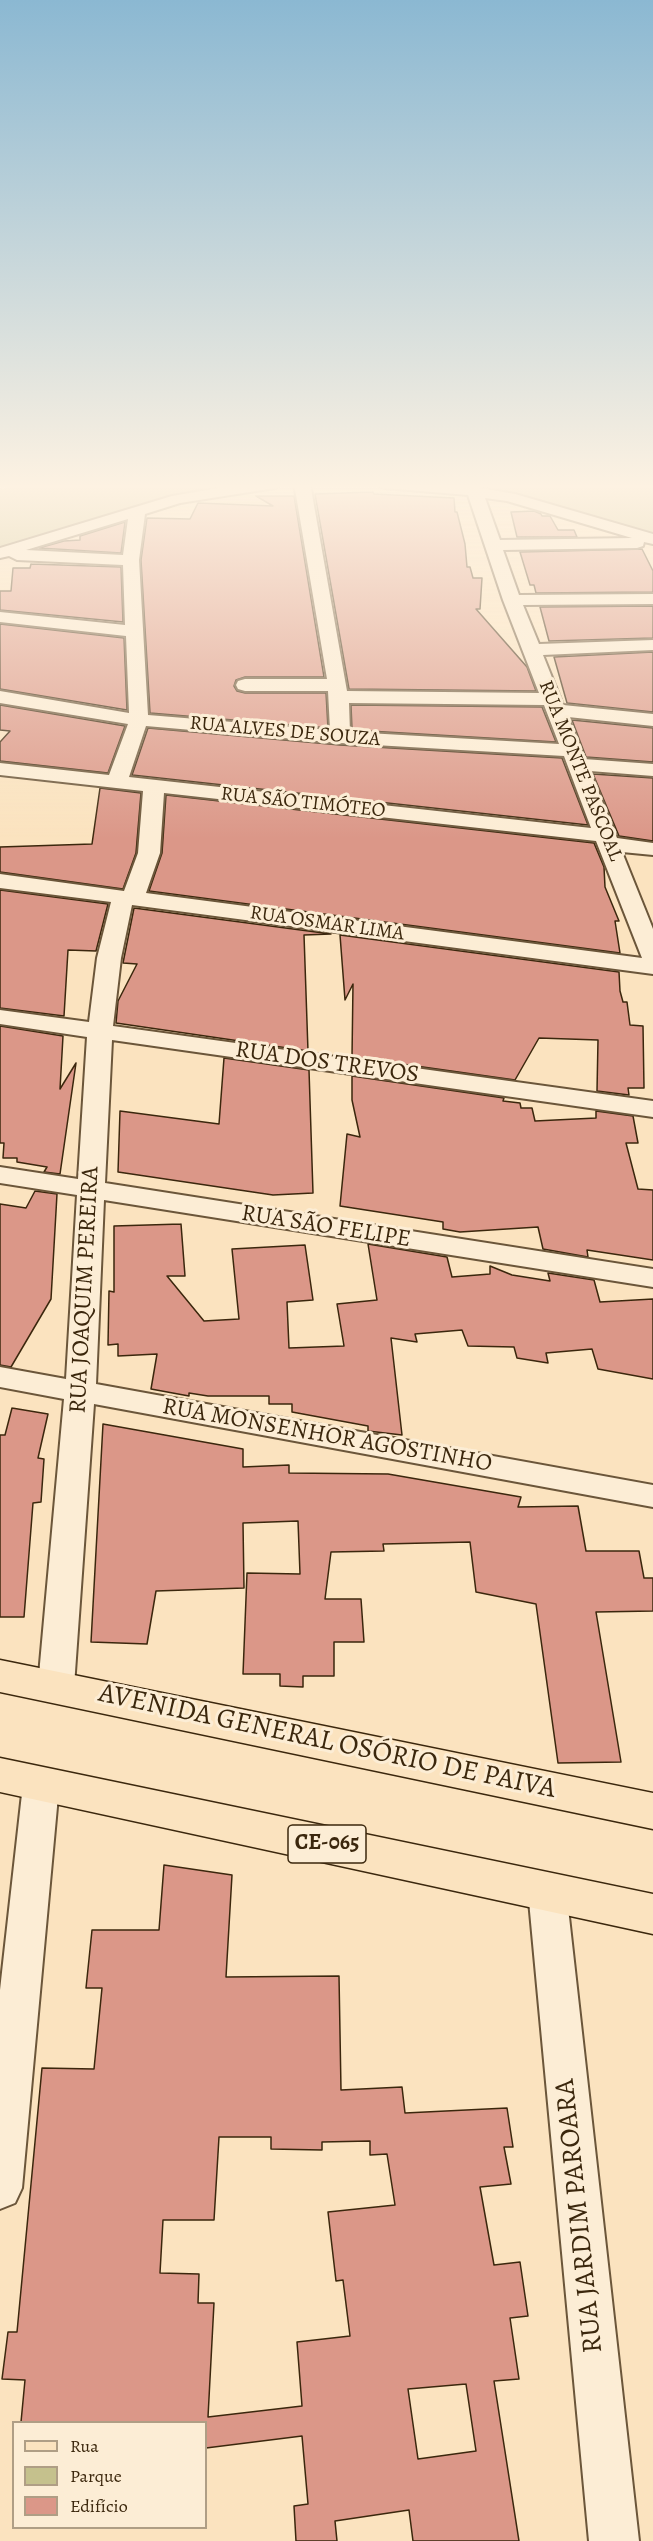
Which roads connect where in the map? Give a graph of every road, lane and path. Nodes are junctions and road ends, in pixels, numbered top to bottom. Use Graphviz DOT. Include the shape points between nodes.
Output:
graph roads {
  1 [pos="134,602"];
  2 [pos="323,602"];
  3 [pos="513,602"];
  4 [pos="0,617"];
  5 [pos="136,632"];
  6 [pos="653,645"];
  7 [pos="533,650"];
  8 [pos="245,685"];
  9 [pos="338,691"];
  10 [pos="0,697"];
  11 [pos="554,705"];
  12 [pos="139,720"];
  13 [pos="653,720"];
  14 [pos="340,737"];
  15 [pos="574,758"];
  16 [pos="0,769"];
  17 [pos="653,770"];
  18 [pos="117,782"];
  19 [pos="154,786"];
  20 [pos="608,840"];
  21 [pos="653,849"];
  22 [pos="0,881"];
  23 [pos="128,897"];
  24 [pos="653,958"];
  25 [pos="653,967"];
  26 [pos="0,1017"];
  27 [pos="100,1031"];
  28 [pos="653,1109"];
  29 [pos="0,1175"];
  30 [pos="91,1190"];
  31 [pos="653,1278"];
  32 [pos="0,1377"];
  33 [pos="80,1391"];
  34 [pos="653,1496"];
  35 [pos="0,1676"];
  36 [pos="56,1686"];
  37 [pos="0,1775"];
  38 [pos="41,1785"];
  39 [pos="653,1811"];
  40 [pos="547,1890"];
  41 [pos="653,1914"];
  42 [pos="0,2188"];
  43 [pos="614,2541"];
  1 -- 5 [label="street"];
  2 -- 9 [label="street"];
  3 -- 7 [label="street, RUA MONTE PASCOAL"];
  4 -- 5 [label="street"];
  5 -- 12 [label="street"];
  6 -- 7 [label="street"];
  7 -- 11 [label="street, RUA MONTE PASCOAL"];
  8 -- 9 [label="street"];
  9 -- 11 [label="street"];
  9 -- 14 [label="street"];
  10 -- 12 [label="street, RUA ALVES DE SOUZA"];
  11 -- 13 [label="street"];
  11 -- 15 [label="street, RUA MONTE PASCOAL"];
  12 -- 14 [label="street, RUA ALVES DE SOUZA"];
  12 -- 18 [label="street"];
  14 -- 15 [label="street, RUA ALVES DE SOUZA"];
  15 -- 17 [label="street, RUA ALVES DE SOUZA"];
  15 -- 20 [label="street, RUA MONTE PASCOAL"];
  16 -- 18 [label="street, RUA SÃO TIMÓTEO"];
  18 -- 19 [label="street, RUA SÃO TIMÓTEO"];
  19 -- 20 [label="street, RUA SÃO TIMÓTEO"];
  19 -- 23 [label="street, RUA JOAQUIM PEREIRA" via="149,853"];
  20 -- 21 [label="street, RUA SÃO TIMÓTEO"];
  20 -- 24 [label="street, RUA MONTE PASCOAL"];
  22 -- 23 [label="street, RUA OSMAR LIMA"];
  23 -- 25 [label="street, RUA OSMAR LIMA"];
  23 -- 27 [label="street, RUA JOAQUIM PEREIRA" via="109,958"];
  26 -- 27 [label="street, RUA DOS TREVOS"];
  27 -- 28 [label="street, RUA DOS TREVOS"];
  27 -- 30 [label="street, RUA JOAQUIM PEREIRA"];
  29 -- 30 [label="street, RUA SÃO FELIPE"];
  30 -- 31 [label="street, RUA SÃO FELIPE"];
  30 -- 33 [label="street, RUA JOAQUIM PEREIRA"];
  32 -- 33 [label="street, RUA MONSENHOR AGOSTINHO"];
  33 -- 34 [label="street, RUA MONSENHOR AGOSTINHO"];
  33 -- 36 [label="street, RUA JOAQUIM PEREIRA"];
  35 -- 36 [label="main road, AVENIDA GENERAL OSÓRIO DE PAIVA"];
  36 -- 39 [label="main road, AVENIDA GENERAL OSÓRIO DE PAIVA"];
  37 -- 38 [label="main road, CE-065"];
  38 -- 40 [label="main road, CE-065"];
  38 -- 42 [label="street"];
  40 -- 41 [label="main road, CE-065"];
  40 -- 43 [label="street, RUA JARDIM PAROARA"];
}
